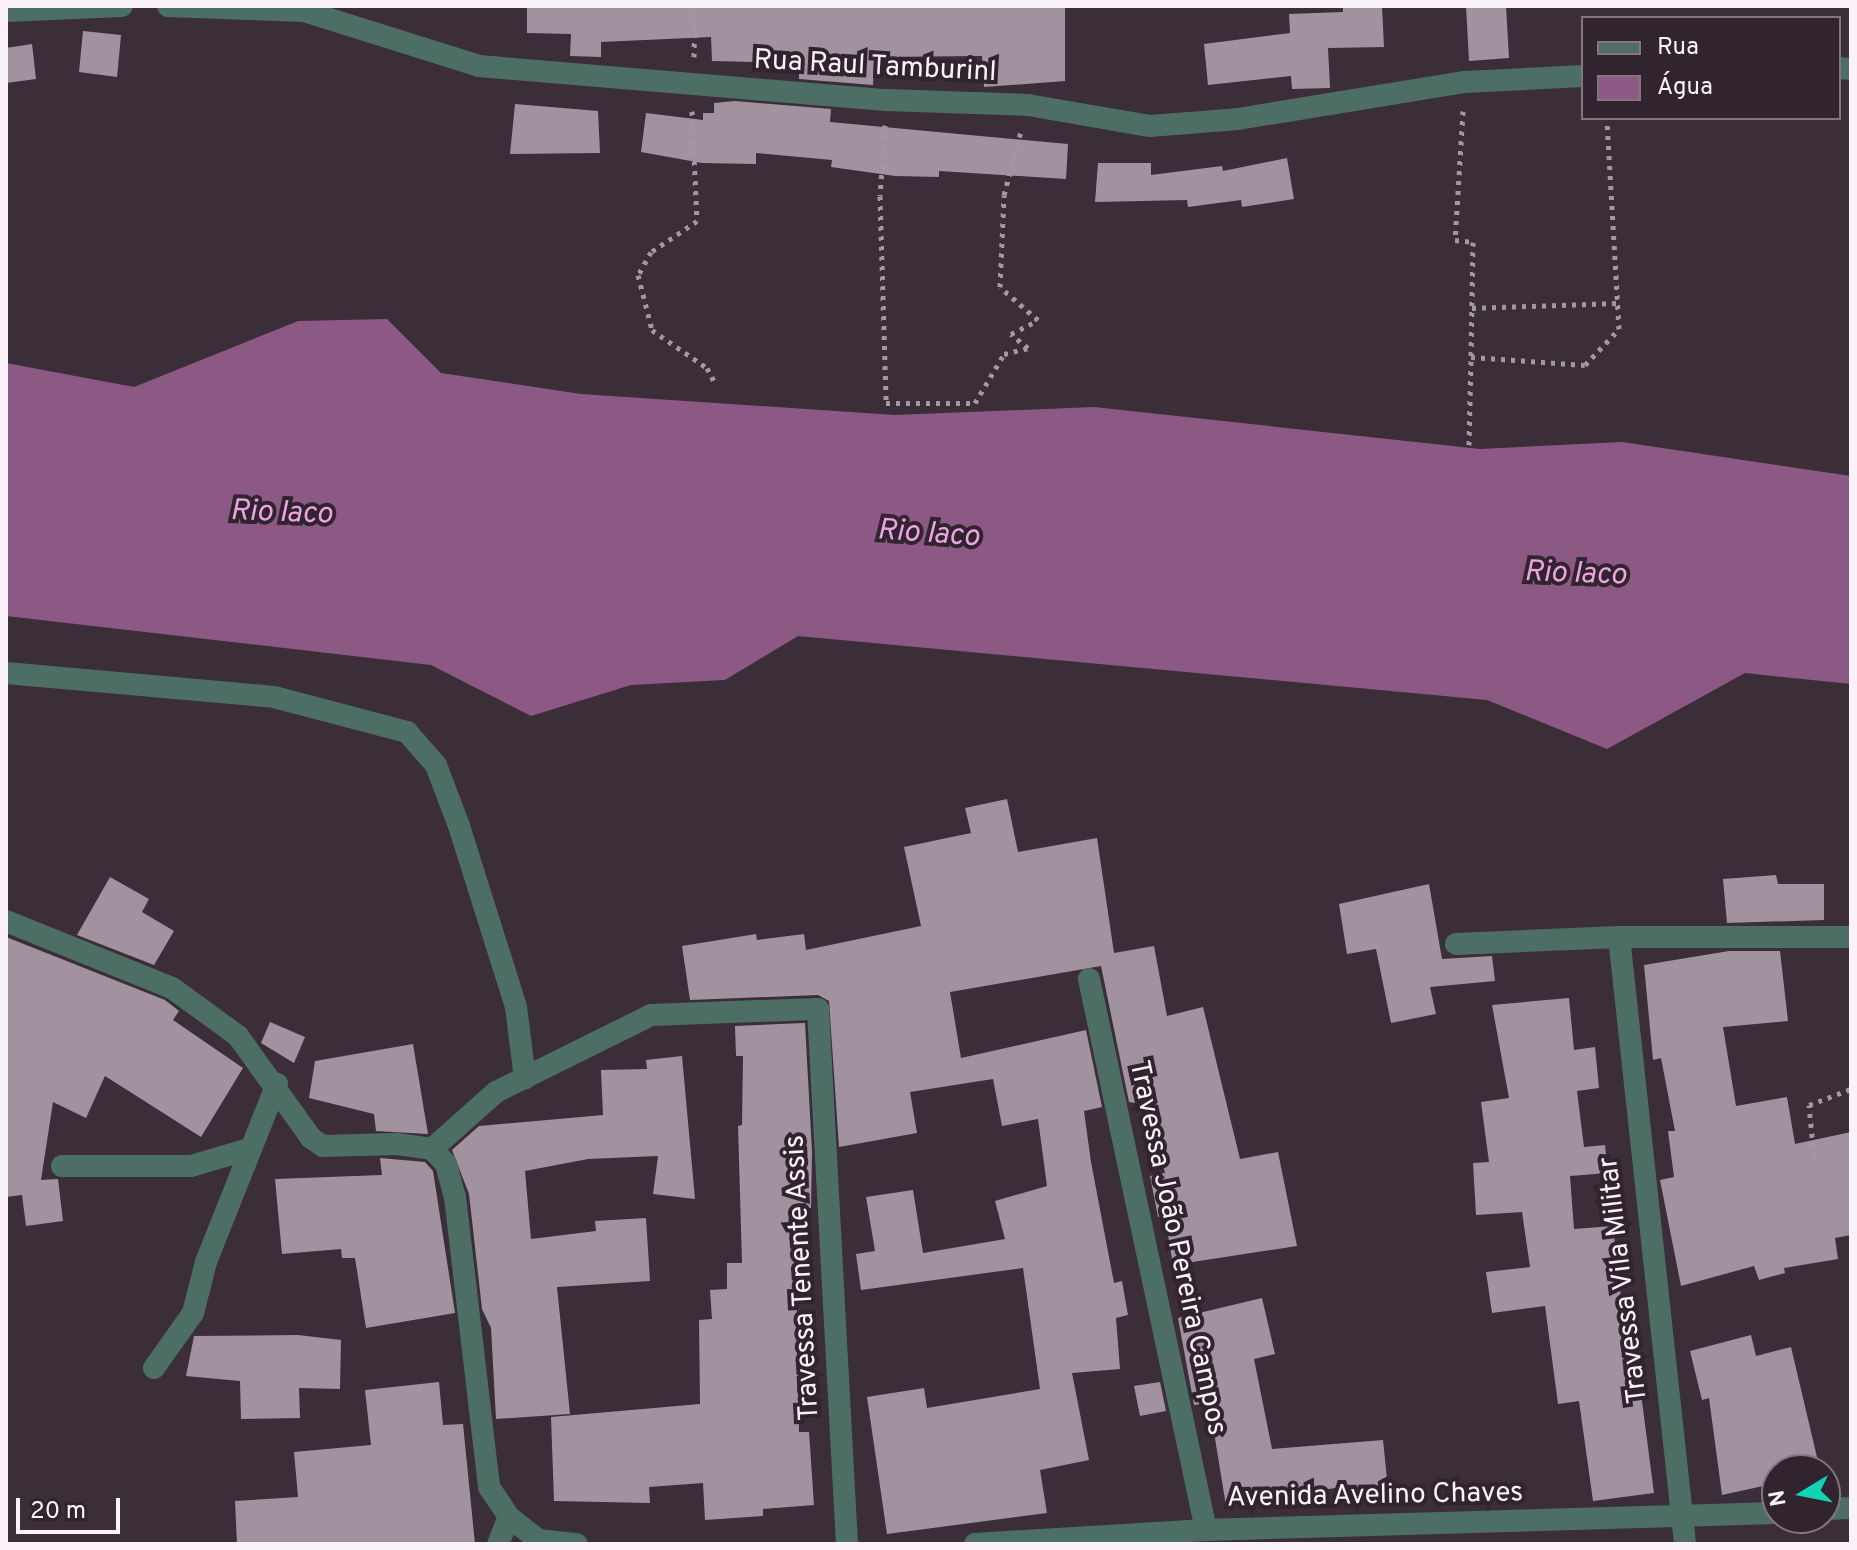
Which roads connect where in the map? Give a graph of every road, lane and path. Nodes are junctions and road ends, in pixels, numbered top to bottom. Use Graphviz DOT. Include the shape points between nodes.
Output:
graph roads {
  1 [pos="122,6"];
  2 [pos="168,6"];
  3 [pos="695,6"];
  4 [pos="6,11"];
  5 [pos="1581,76"];
  6 [pos="1465,82"];
  7 [pos="692,86"];
  8 [pos="886,100"];
  9 [pos="1028,105"];
  10 [pos="1607,120"];
  11 [pos="1617,303"];
  12 [pos="1472,308"];
  13 [pos="1471,357"];
  14 [pos="715,383"];
  15 [pos="1469,445"];
  16 [pos="6,673"];
  17 [pos="6,921"];
  18 [pos="1619,937"];
  19 [pos="1851,937"];
  20 [pos="1456,944"];
  21 [pos="1089,979"];
  22 [pos="525,1078"];
  23 [pos="277,1084"];
  24 [pos="1851,1089"];
  25 [pos="249,1149"];
  26 [pos="432,1149"];
  27 [pos="1814,1157"];
  28 [pos="62,1166"];
  29 [pos="154,1368"];
  30 [pos="1761,1514"];
  31 [pos="509,1517"];
  32 [pos="1682,1519"];
  33 [pos="1206,1530"];
  34 [pos="498,1544"];
  35 [pos="577,1544"];
  36 [pos="847,1544"];
  37 [pos="975,1544"];
  38 [pos="1685,1544"];
  1 -- 4 [label="street"];
  2 -- 7 [label="street, Rua Raul Tamburinl" via="304,11 479,66"];
  3 -- 7 [label="path"];
  5 -- 6 [label="street, Rua Raul Tamburinl"];
  6 -- 9 [label="street, Rua Raul Tamburinl" via="1238,119 1150,126"];
  6 -- 12 [label="path" via="1455,240 1473,242"];
  7 -- 8 [label="street, Rua Raul Tamburinl"];
  7 -- 14 [label="path" via="697,221 651,252 638,275 652,330 707,368"];
  8 -- 9 [label="street, Rua Raul Tamburinl"];
  8 -- 9 [label="path" via="880,196 886,403 975,403 1004,354 1028,348 1011,334 1038,320 1000,287 1004,195"];
  10 -- 11 [label="path"];
  11 -- 12 [label="path"];
  11 -- 13 [label="path" via="1619,329 1585,365"];
  12 -- 13 [label="path"];
  13 -- 15 [label="path"];
  16 -- 22 [label="street" via="274,697 407,732 436,765 459,826 516,1007"];
  17 -- 23 [label="street" via="172,988 238,1036"];
  18 -- 19 [label="street"];
  18 -- 20 [label="street"];
  18 -- 32 [label="street, Travessa Vila Militar" via="1622,1008"];
  21 -- 33 [label="street, Travessa João Pereira Campos"];
  22 -- 26 [label="street" via="496,1092"];
  22 -- 36 [label="street, Travessa Tenente Assis" via="651,1015 818,1009"];
  23 -- 25 [label="street"];
  23 -- 26 [label="street" via="311,1138 323,1146 397,1144"];
  24 -- 27 [label="path" via="1809,1105"];
  25 -- 28 [label="street" via="191,1166"];
  25 -- 29 [label="street" via="206,1262 193,1313"];
  26 -- 31 [label="street" via="446,1164 455,1197 489,1487"];
  30 -- 32 [label="street, Avenida Avelino Chaves"];
  31 -- 34 [label="street"];
  31 -- 35 [label="street" via="538,1540"];
  32 -- 33 [label="street, Avenida Avelino Chaves"];
  32 -- 38 [label="street, Travessa Vila Militar"];
  33 -- 37 [label="street, Avenida Avelino Chaves"];
}
